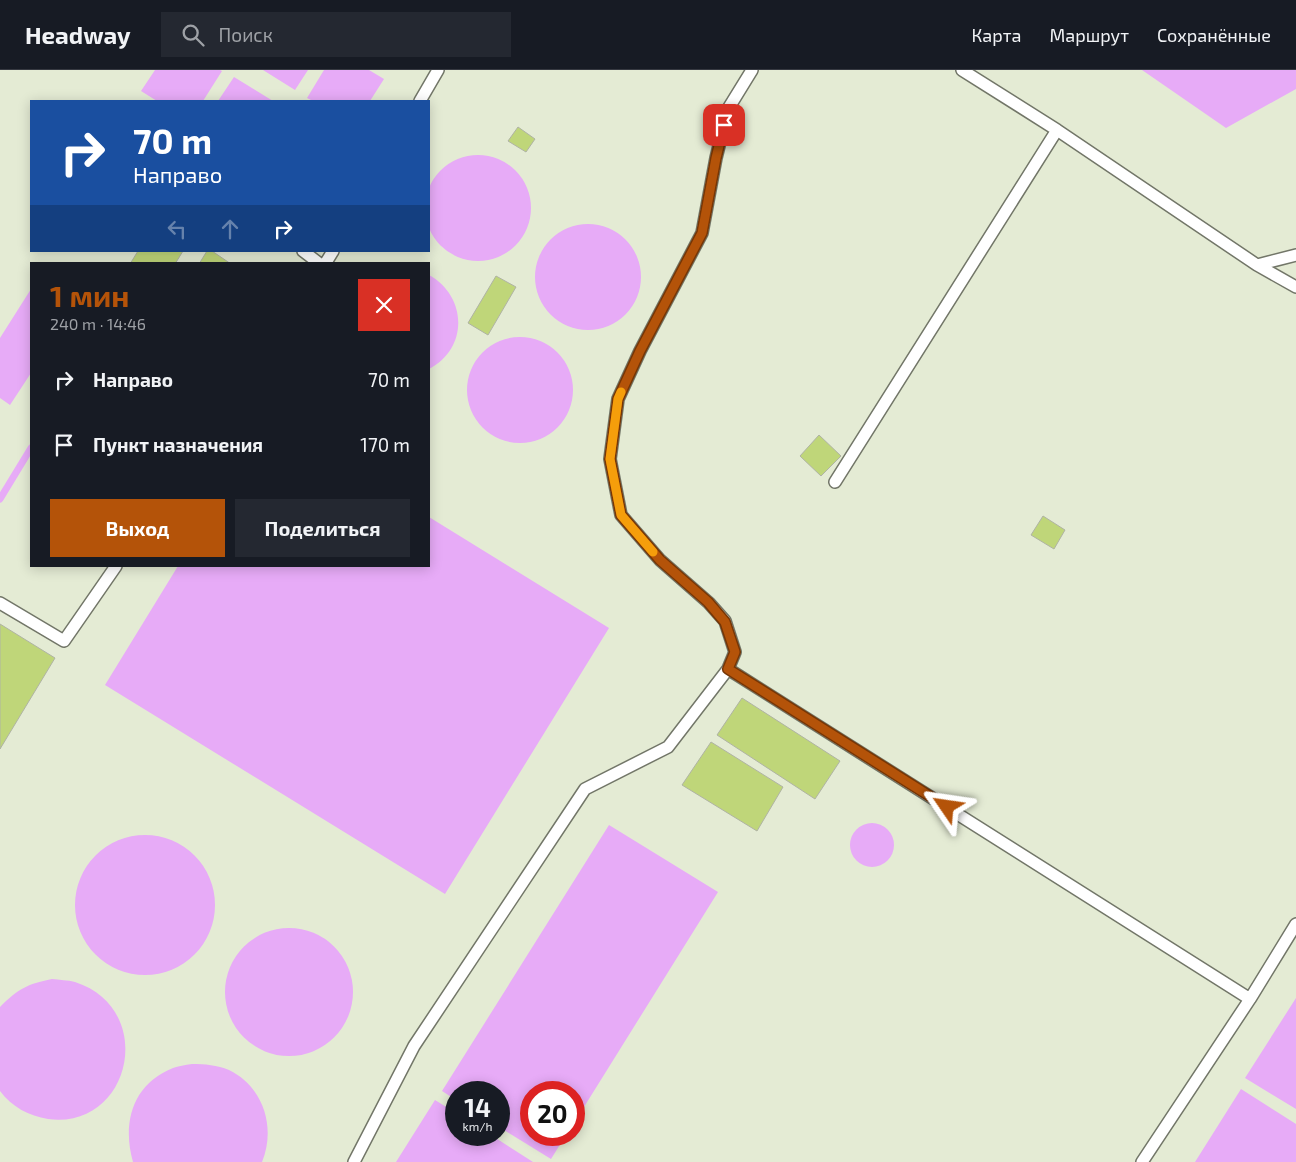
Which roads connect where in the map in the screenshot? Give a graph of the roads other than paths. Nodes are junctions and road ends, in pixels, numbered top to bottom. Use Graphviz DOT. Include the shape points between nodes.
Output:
graph roads {
  1 [pos="438,70"];
  2 [pos="752,70"];
  3 [pos="962,70"];
  4 [pos="421,100"];
  5 [pos="1057,130"];
  6 [pos="304,252"];
  7 [pos="1296,254"];
  8 [pos="317,262"];
  9 [pos="1258,265"];
  10 [pos="1296,287"];
  11 [pos="835,482"];
  12 [pos="115,567"];
  13 [pos="0,603"];
  14 [pos="728,669"];
  15 [pos="1296,924"];
  16 [pos="1250,998"];
  17 [pos="354,1162"];
  18 [pos="1142,1162"];
  1 -- 4 [label="lane"];
  2 -- 14 [label="lane" via="728,109 702,233 618,399 610,459 621,515 660,560 708,602 725,622 735,652"];
  3 -- 5 [label="lane"];
  5 -- 9 [label="lane"];
  5 -- 11 [label="lane"];
  6 -- 8 [label="lane"];
  7 -- 9 [label="lane"];
  9 -- 10 [label="lane"];
  12 -- 13 [label="lane" via="64,641"];
  14 -- 16 [label="lane"];
  14 -- 17 [label="lane" via="668,747 586,789 414,1046"];
  15 -- 16 [label="lane"];
  16 -- 18 [label="lane"];
}
